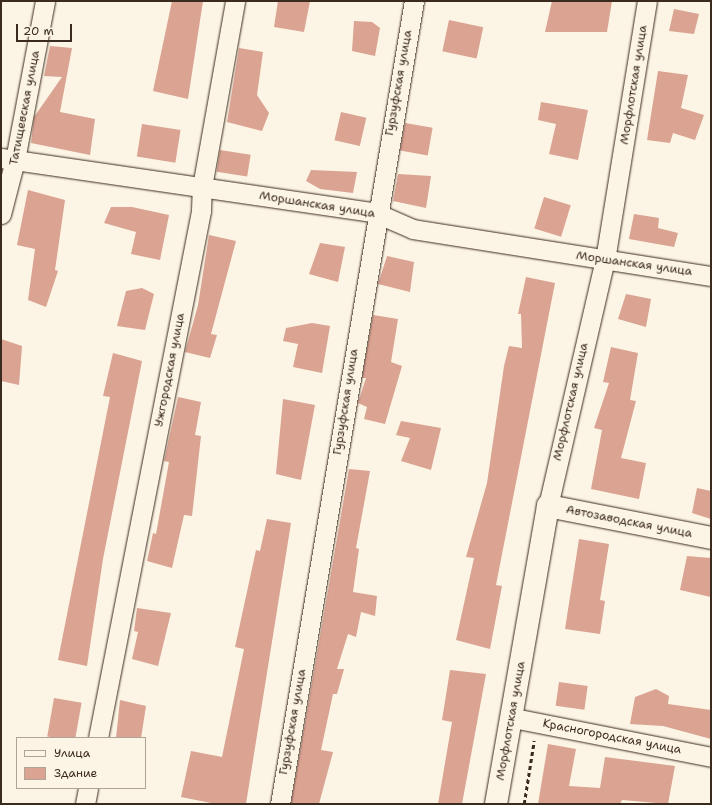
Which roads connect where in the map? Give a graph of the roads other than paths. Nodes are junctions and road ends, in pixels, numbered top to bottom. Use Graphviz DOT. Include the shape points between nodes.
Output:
graph roads {
  1 [pos="45,1"];
  2 [pos="235,1"];
  3 [pos="414,1"];
  4 [pos="647,1"];
  5 [pos="8,159"];
  6 [pos="202,187"];
  7 [pos="376,213"];
  8 [pos="1,214"];
  9 [pos="605,260"];
  10 [pos="711,276"];
  11 [pos="548,506"];
  12 [pos="711,538"];
  13 [pos="513,718"];
  14 [pos="98,737"];
  15 [pos="711,757"];
  16 [pos="88,789"];
  17 [pos="85,804"];
  18 [pos="280,804"];
  19 [pos="496,804"];
  1 -- 5 [label="street, Татищевская улица"];
  2 -- 6 [label="street, Ужгородская улица"];
  3 -- 7 [label="street, Гурзуфская улица"];
  4 -- 9 [label="street, Морфлотская улица"];
  5 -- 6 [label="street, Моршанская улица"];
  5 -- 8 [label="street, Татищевская улица"];
  6 -- 7 [label="street, Моршанская улица"];
  6 -- 14 [label="street, Ужгородская улица" via="201,211"];
  7 -- 9 [label="street, Моршанская улица" via="413,230"];
  7 -- 18 [label="street, Гурзуфская улица"];
  9 -- 10 [label="street, Моршанская улица"];
  9 -- 11 [label="street, Морфлотская улица"];
  11 -- 12 [label="street, Автозаводская улица"];
  11 -- 13 [label="street, Морфлотская улица"];
  13 -- 15 [label="street, Красногородская улица"];
  13 -- 19 [label="street, Морфлотская улица"];
  16 -- 17 [label="street"];
}
